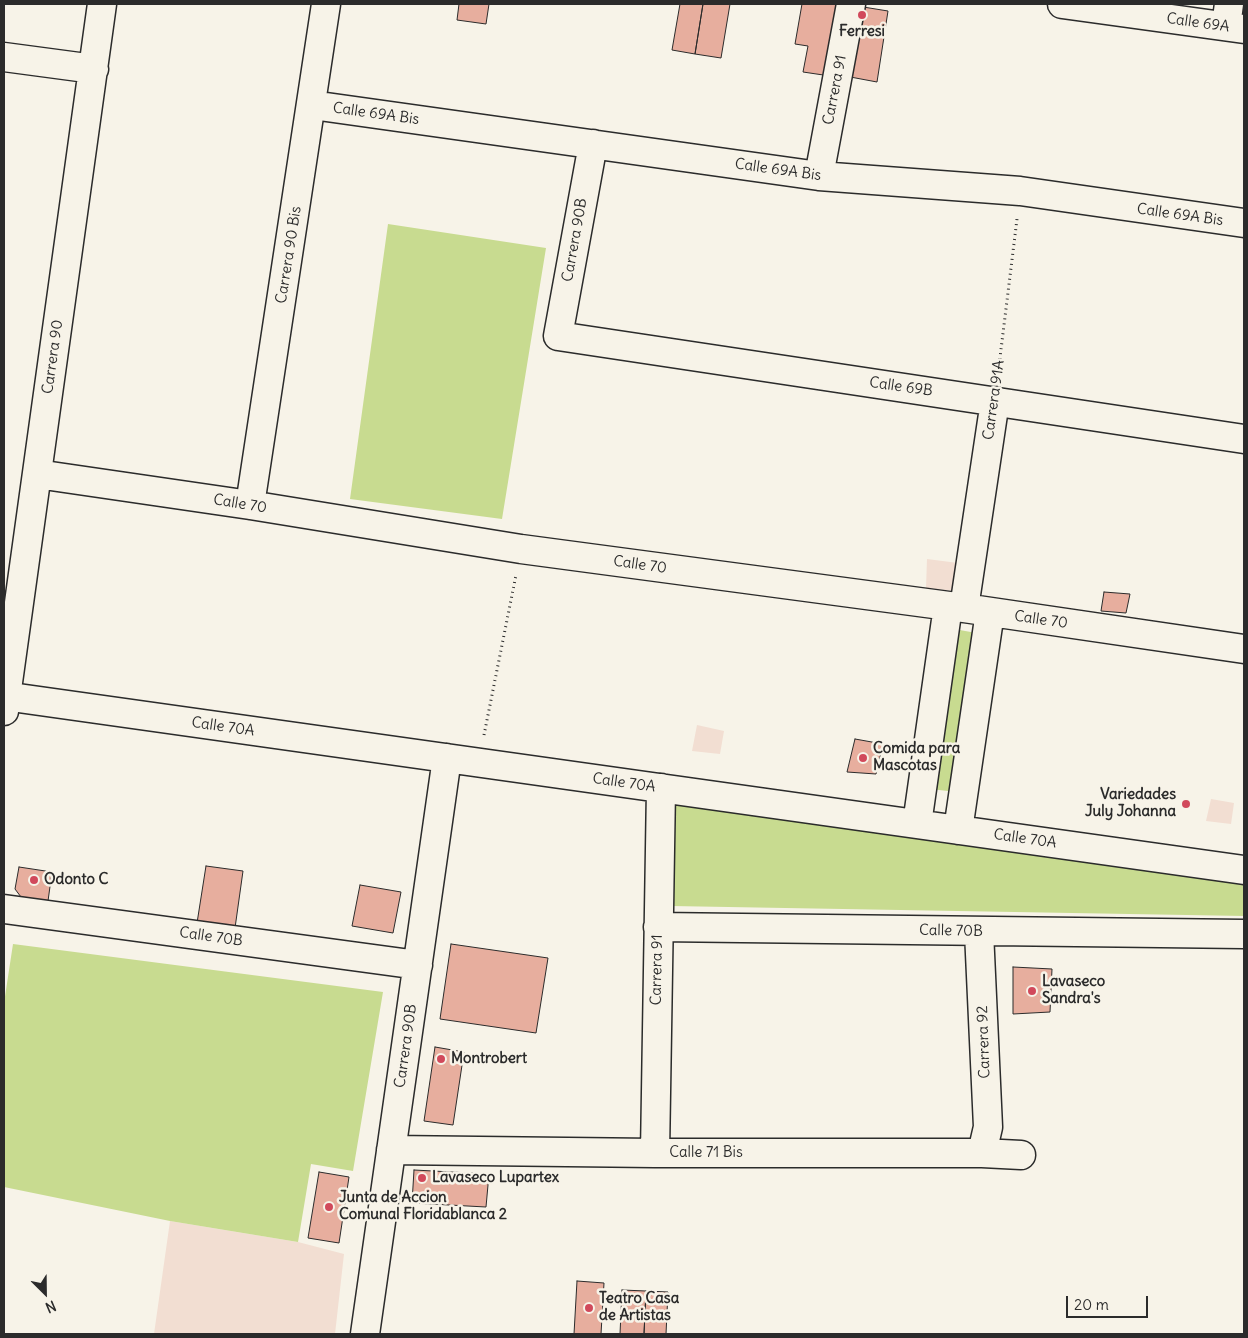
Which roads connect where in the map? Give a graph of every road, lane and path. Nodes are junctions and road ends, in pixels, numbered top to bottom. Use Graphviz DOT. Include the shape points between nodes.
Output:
graph roads {
  1 [pos="102,4"];
  2 [pos="326,4"];
  3 [pos="851,4"];
  4 [pos="1073,5"];
  5 [pos="1233,20"];
  6 [pos="4,57"];
  7 [pos="94,69"];
  8 [pos="312,105"];
  9 [pos="593,144"];
  10 [pos="819,176"];
  11 [pos="1020,191"];
  12 [pos="1244,224"];
  13 [pos="558,336"];
  14 [pos="994,401"];
  15 [pos="1244,438"];
  16 [pos="37,474"];
  17 [pos="250,505"];
  18 [pos="521,549"];
  19 [pos="956,607"];
  20 [pos="990,612"];
  21 [pos="1244,649"];
  22 [pos="4,701"];
  23 [pos="447,758"];
  24 [pos="479,763"];
  25 [pos="661,788"];
  26 [pos="917,824"];
  27 [pos="958,830"];
  28 [pos="1244,870"];
  29 [pos="4,909"];
  30 [pos="658,927"];
  31 [pos="979,932"];
  32 [pos="1244,934"];
  33 [pos="418,964"];
  34 [pos="391,1150"];
  35 [pos="982,1152"];
  36 [pos="655,1153"];
  37 [pos="1021,1155"];
  38 [pos="365,1334"];
  1 -- 7 [label="street, Carrera 90"];
  2 -- 8 [label="street, Carrera 90 Bis"];
  3 -- 10 [label="street, Carrera 91"];
  4 -- 5 [label="street, Calle 69A"];
  6 -- 7 [label="street"];
  7 -- 16 [label="street, Carrera 90"];
  8 -- 9 [label="street, Calle 69A Bis"];
  8 -- 17 [label="street, Carrera 90 Bis"];
  9 -- 10 [label="street, Calle 69A Bis"];
  9 -- 13 [label="street, Carrera 90B"];
  10 -- 11 [label="street, Calle 69A Bis"];
  11 -- 12 [label="street, Calle 69A Bis"];
  11 -- 14 [label="path, Carrera 91A"];
  13 -- 14 [label="street, Calle 69B"];
  14 -- 15 [label="street, Calle 69B"];
  14 -- 19 [label="street, Carrera 91A"];
  16 -- 17 [label="street, Calle 70"];
  16 -- 22 [label="street, Carrera 90"];
  17 -- 18 [label="street, Calle 70"];
  18 -- 19 [label="street, Calle 70"];
  18 -- 24 [label="path"];
  19 -- 20 [label="street, Calle 70"];
  19 -- 26 [label="street, Carrera 91A"];
  20 -- 21 [label="street, Calle 70"];
  20 -- 27 [label="street"];
  22 -- 23 [label="street, Calle 70A"];
  23 -- 24 [label="street, Calle 70A"];
  23 -- 33 [label="street, Carrera 90B"];
  24 -- 25 [label="street, Calle 70A"];
  25 -- 26 [label="street, Calle 70A"];
  25 -- 30 [label="street, Carrera 91"];
  26 -- 27 [label="street, Calle 70A"];
  27 -- 28 [label="street, Calle 70A"];
  29 -- 33 [label="street, Calle 70B"];
  30 -- 31 [label="street, Calle 70B"];
  30 -- 36 [label="street, Carrera 91"];
  31 -- 32 [label="street, Calle 70B"];
  31 -- 35 [label="street, Carrera 92" via="988,1127"];
  33 -- 34 [label="street, Carrera 90B"];
  34 -- 36 [label="street, Calle 71 Bis"];
  34 -- 38 [label="street, Carrera 90B"];
  35 -- 36 [label="street, Calle 71 Bis"];
  35 -- 37 [label="street, Calle 71 Bis"];
}
